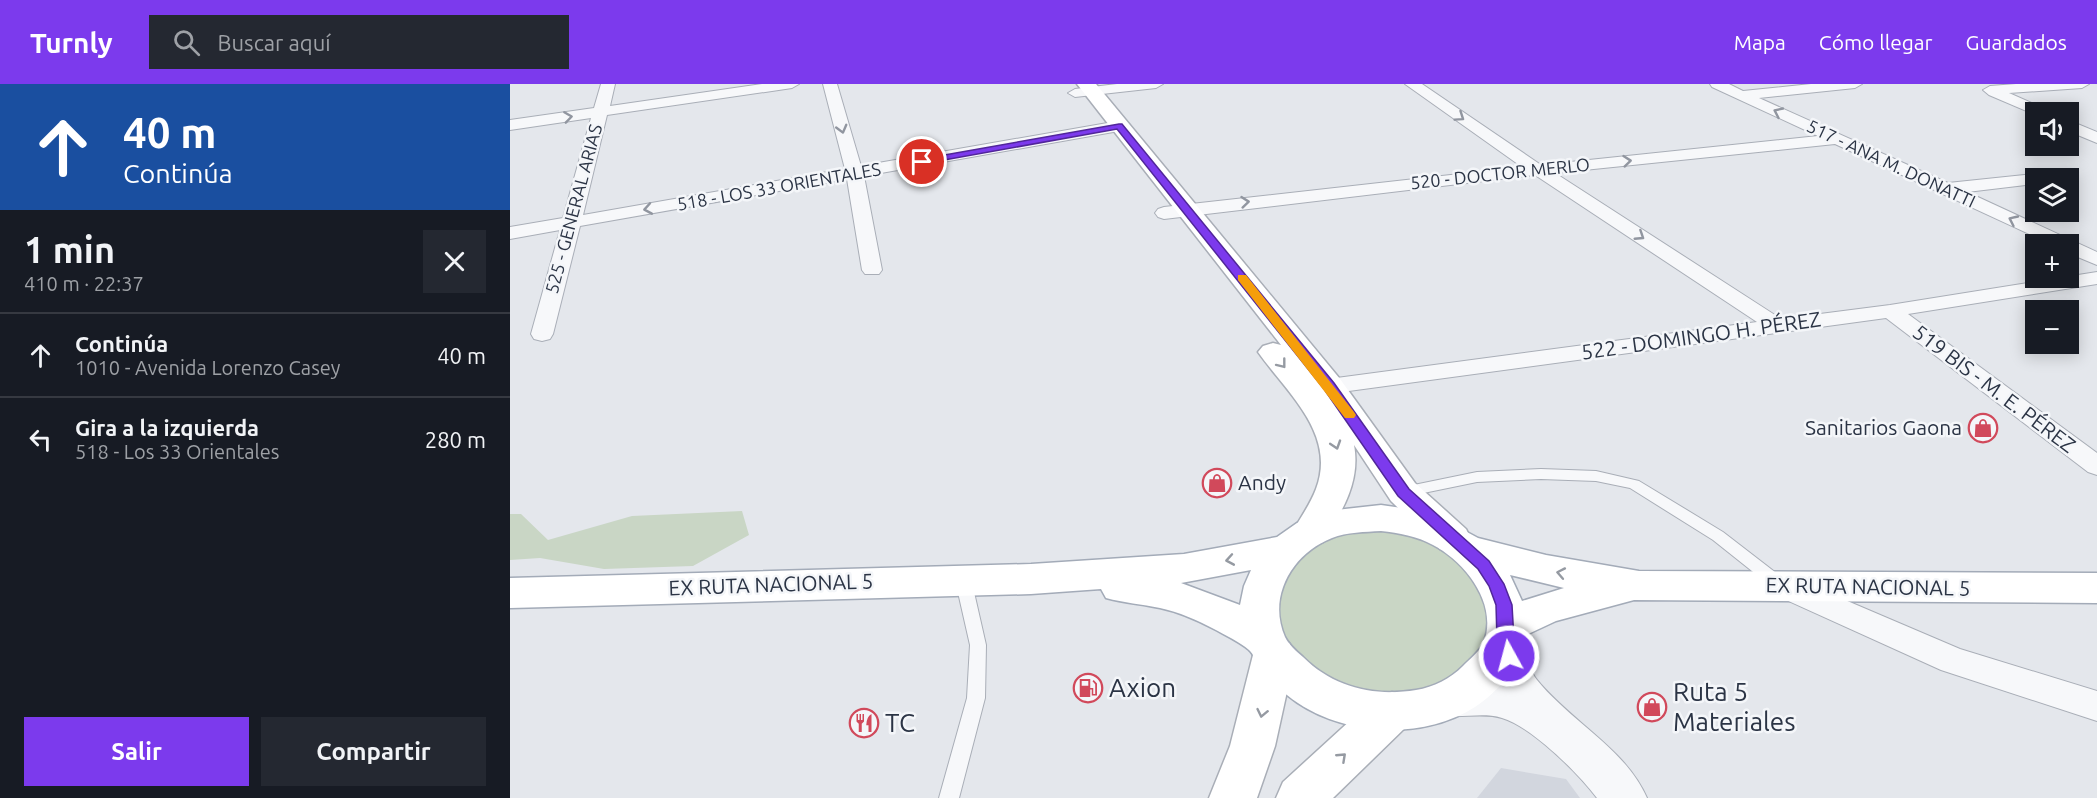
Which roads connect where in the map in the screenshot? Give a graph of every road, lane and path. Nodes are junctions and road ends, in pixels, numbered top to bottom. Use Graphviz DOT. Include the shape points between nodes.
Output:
graph roads {
  1 [pos="608,84"];
  2 [pos="792,84"];
  3 [pos="830,84"];
  4 [pos="1156,84"];
  5 [pos="1412,84"];
  6 [pos="1717,84"];
  7 [pos="1855,84"];
  8 [pos="1974,84"];
  9 [pos="2082,84"];
  10 [pos="1080,88"];
  11 [pos="1990,90"];
  12 [pos="1740,95"];
  13 [pos="2025,105"];
  14 [pos="600,112"];
  15 [pos="510,125"];
  16 [pos="1110,128"];
  17 [pos="2079,130"];
  18 [pos="2097,138"];
  19 [pos="1836,139"];
  20 [pos="1538,170"];
  21 [pos="855,174"];
  22 [pos="2025,180"];
  23 [pos="1945,189"];
  24 [pos="1176,211"];
  25 [pos="571,222"];
  26 [pos="510,233"];
  27 [pos="2043,234"];
  28 [pos="2079,251"];
  29 [pos="2097,259"];
  30 [pos="872,270"];
  31 [pos="2097,278"];
  32 [pos="1890,311"];
  33 [pos="1777,326"];
  34 [pos="542,334"];
  35 [pos="1318,391"];
  36 [pos="2097,466"];
  37 [pos="1403,492"];
  38 [pos="1299,540"];
  39 [pos="1460,544"];
  40 [pos="963,579"];
  41 [pos="1031,579"];
  42 [pos="1639,586"];
  43 [pos="1782,586"];
  44 [pos="2097,588"];
  45 [pos="510,593"];
  46 [pos="1505,633"];
  47 [pos="1269,647"];
  48 [pos="1448,700"];
  49 [pos="2097,706"];
  50 [pos="1392,711"];
  51 [pos="1547,720"];
  52 [pos="949,798"];
  53 [pos="1233,798"];
  54 [pos="1300,798"];
  55 [pos="1624,798"];
  1 -- 14 [label="street, 525 - GENERAL ARIAS"];
  2 -- 14 [label="street"];
  3 -- 21 [label="street, one-way"];
  4 -- 10 [label="street"];
  5 -- 20 [label="street, one-way"];
  6 -- 12 [label="street, 517 - ANA M. DONATTI"];
  7 -- 12 [label="street"];
  8 -- 11 [label="street"];
  9 -- 11 [label="street"];
  10 -- 16 [label="main road"];
  11 -- 13 [label="street"];
  19 -- 12 [label="street, 517 - ANA M. DONATTI, one-way"];
  15 -- 14 [label="street, one-way"];
  14 -- 25 [label="street, 525 - GENERAL ARIAS"];
  16 -- 21 [label="street, 518 - LOS 33 ORIENTALES"];
  16 -- 24 [label="main road"];
  17 -- 18 [label="street"];
  20 -- 19 [label="street, 520 - DOCTOR MERLO, one-way"];
  19 -- 23 [label="street, 517 - ANA M. DONATTI"];
  24 -- 20 [label="street, 520 - DOCTOR MERLO, one-way"];
  20 -- 33 [label="street, one-way"];
  21 -- 25 [label="street, 518 - LOS 33 ORIENTALES, one-way"];
  21 -- 30 [label="street"];
  22 -- 23 [label="street"];
  27 -- 23 [label="street, 517 - ANA M. DONATTI, one-way"];
  24 -- 35 [label="main road"];
  25 -- 26 [label="street, 518 - LOS 33 ORIENTALES"];
  25 -- 34 [label="street, 525 - GENERAL ARIAS"];
  28 -- 29 [label="street, 517 - ANA M. DONATTI"];
  31 -- 32 [label="street, 522 - DOMINGO H. PÉREZ"];
  32 -- 33 [label="street, 522 - DOMINGO H. PÉREZ"];
  32 -- 36 [label="street, 519 BIS - M. E. PÉREZ"];
  33 -- 35 [label="street, 522 - DOMINGO H. PÉREZ"];
  35 -- 37 [label="main road"];
  35 -- 38 [label="main road, one-way" via="1340,455 1328,503"];
  37 -- 39 [label="main road"];
  37 -- 43 [label="lane" via="1477,477 1541,474 1596,476 1634,484 1718,536"];
  38 -- 39 [label="main road, EX RUTA NACIONAL 5" via="1332,524 1381,518 1430,528"];
  38 -- 41 [label="main road, EX RUTA NACIONAL 5, one-way" via="1234,560 1184,568"];
  38 -- 47 [label="main road" via="1267,574 1260,591 1259,605"];
  42 -- 39 [label="main road, EX RUTA NACIONAL 5, one-way" via="1546,570"];
  39 -- 46 [label="main road" via="1484,565 1496,584 1504,605"];
  40 -- 41 [label="main road, EX RUTA NACIONAL 5"];
  40 -- 45 [label="main road, EX RUTA NACIONAL 5"];
  40 -- 52 [label="lane" via="978,645 976,698"];
  41 -- 47 [label="main road, EX RUTA NACIONAL 5" via="1149,590 1184,598 1218,611"];
  42 -- 43 [label="main road, EX RUTA NACIONAL 5"];
  42 -- 46 [label="main road, EX RUTA NACIONAL 5" via="1548,607"];
  43 -- 44 [label="main road, EX RUTA NACIONAL 5"];
  43 -- 49 [label="street" via="1952,660"];
  46 -- 48 [label="main road, EX RUTA NACIONAL 5" via="1491,666 1472,685"];
  46 -- 51 [label="street" via="1512,672 1521,692"];
  47 -- 50 [label="main road, EX RUTA NACIONAL 5" via="1302,684 1341,704"];
  47 -- 53 [label="main road, one-way" via="1253,746"];
  48 -- 50 [label="main road, EX RUTA NACIONAL 5" via="1419,709"];
  48 -- 51 [label="street" via="1507,700"];
  54 -- 50 [label="main road, one-way"];
  51 -- 55 [label="street" via="1603,771"];
}
